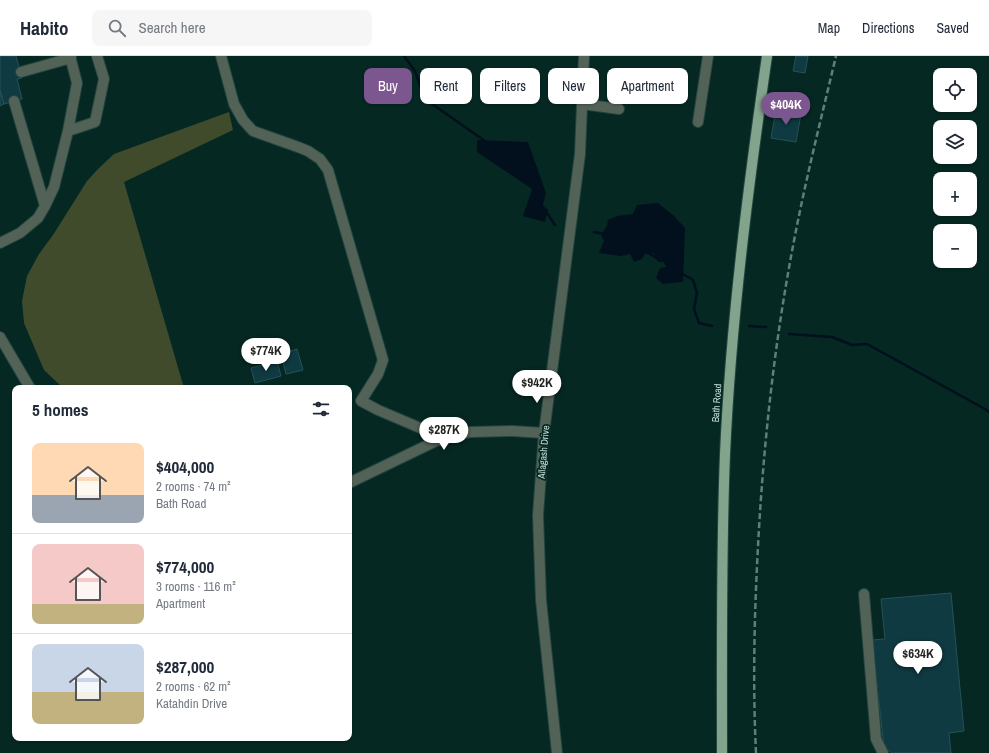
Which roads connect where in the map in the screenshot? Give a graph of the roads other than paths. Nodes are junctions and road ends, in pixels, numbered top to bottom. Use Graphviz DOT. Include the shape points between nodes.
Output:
graph roads {
  1 [pos="97,56"];
  2 [pos="221,56"];
  3 [pos="584,56"];
  4 [pos="708,56"];
  5 [pos="767,56"];
  6 [pos="70,57"];
  7 [pos="584,68"];
  8 [pos="21,72"];
  9 [pos="14,101"];
  10 [pos="582,104"];
  11 [pos="620,109"];
  12 [pos="698,122"];
  13 [pos="68,131"];
  14 [pos="45,206"];
  15 [pos="0,243"];
  16 [pos="0,337"];
  17 [pos="28,385"];
  18 [pos="544,433"];
  19 [pos="446,439"];
  20 [pos="352,482"];
  21 [pos="864,594"];
  22 [pos="557,753"];
  23 [pos="722,753"];
  24 [pos="883,753"];
  1 -- 13 [label="street" via="104,79 95,122"];
  2 -- 19 [label="street" via="234,104 253,131 298,146 320,159 328,170 383,360 378,374 361,401"];
  3 -- 7 [label="street, Allagash Drive"];
  4 -- 12 [label="street"];
  5 -- 23 [label="main road, Bath Road" via="746,216 730,374 722,532"];
  6 -- 8 [label="street"];
  6 -- 13 [label="street" via="77,83"];
  9 -- 14 [label="street"];
  10 -- 11 [label="street"];
  10 -- 18 [label="street, Allagash Drive" via="580,154"];
  13 -- 14 [label="street" via="54,187"];
  14 -- 15 [label="street" via="38,218 20,233"];
  16 -- 17 [label="street"];
  18 -- 19 [label="street" via="470,432"];
  18 -- 22 [label="street, Allagash Drive" via="538,515 541,600"];
  19 -- 20 [label="street"];
  21 -- 24 [label="street" via="876,739"];
}
